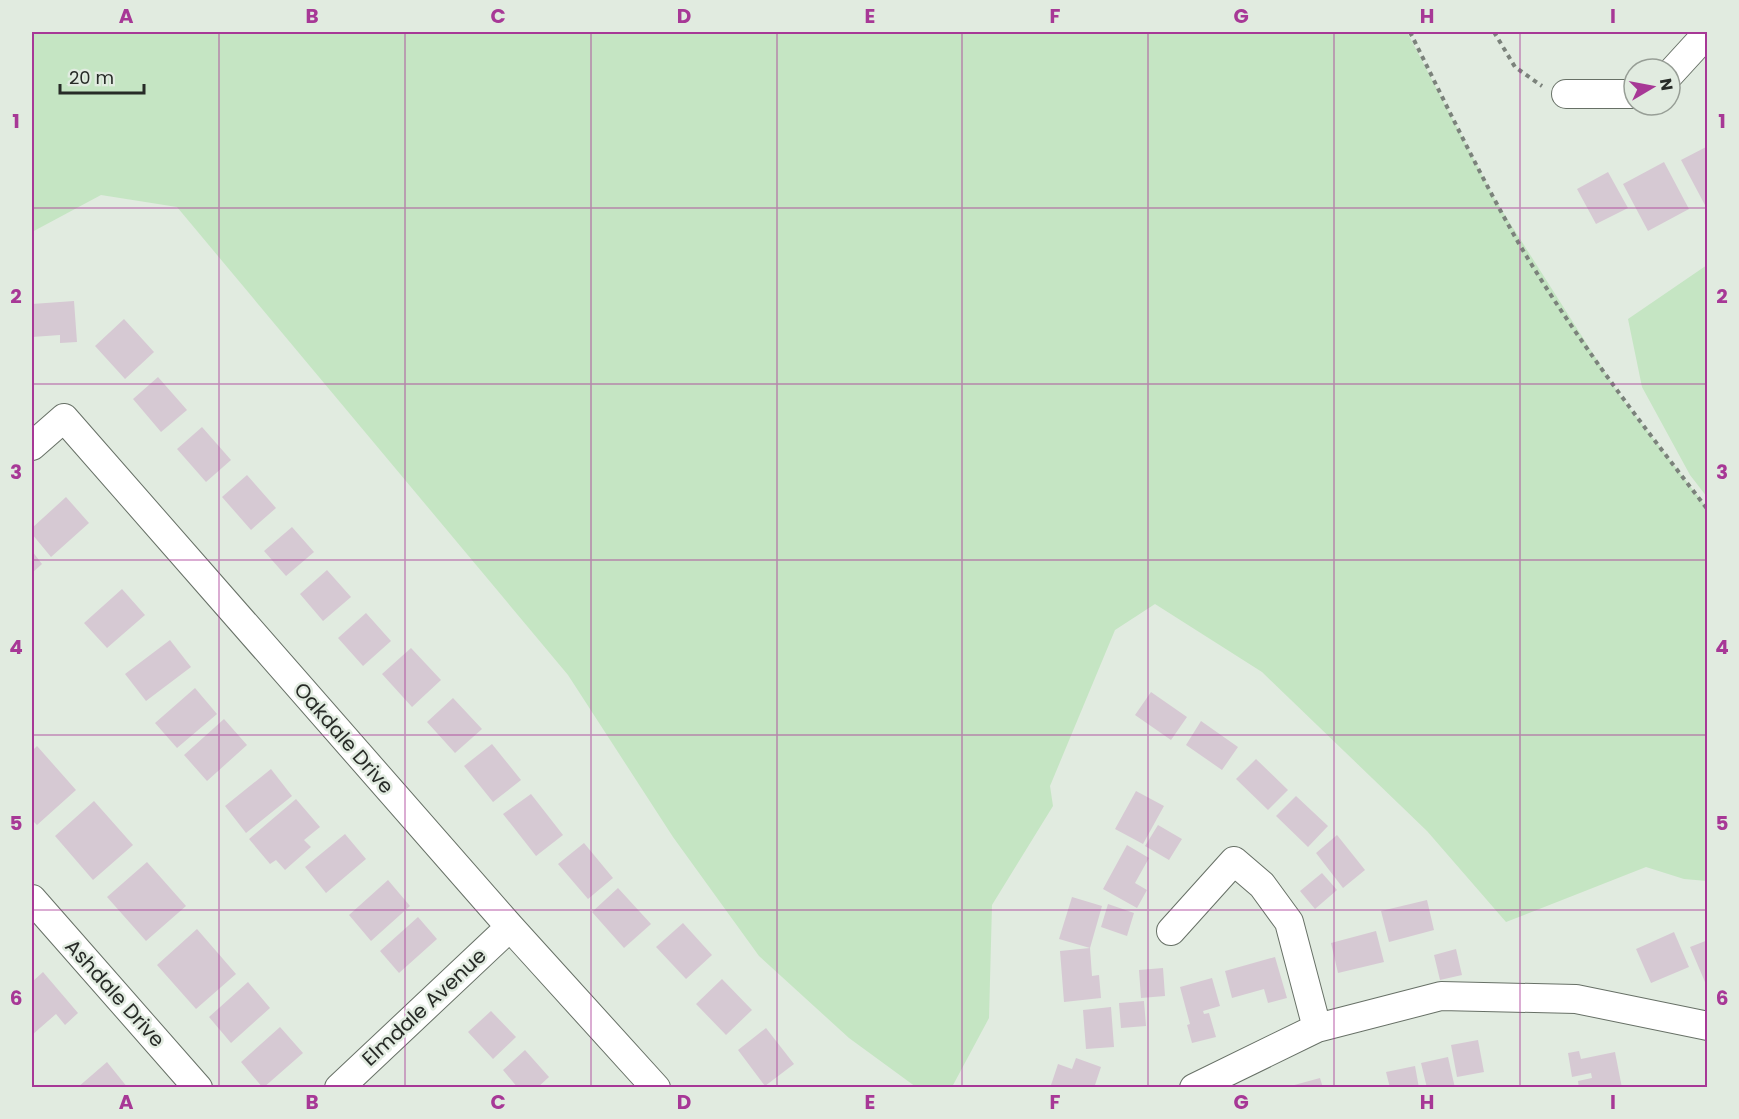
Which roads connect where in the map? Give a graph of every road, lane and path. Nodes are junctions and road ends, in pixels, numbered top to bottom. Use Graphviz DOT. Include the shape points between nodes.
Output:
graph roads {
  1 [pos="1410,32"];
  2 [pos="1494,32"];
  3 [pos="1707,35"];
  4 [pos="1682,61"];
  5 [pos="1566,94"];
  6 [pos="1622,94"];
  7 [pos="32,446"];
  8 [pos="1707,510"];
  9 [pos="32,899"];
  10 [pos="510,927"];
  11 [pos="1171,931"];
  12 [pos="1707,1026"];
  13 [pos="1317,1028"];
  14 [pos="198,1088"];
  15 [pos="339,1088"];
  16 [pos="656,1088"];
  17 [pos="1194,1088"];
  1 -- 8 [label="path" via="1519,243 1573,329"];
  2 -- 5 [label="path" via="1515,67 1538,85"];
  3 -- 4 [label="street"];
  5 -- 6 [label="street"];
  7 -- 10 [label="street, Oakdale Drive" via="63,418"];
  9 -- 14 [label="street, Ashdale Drive"];
  10 -- 15 [label="street, Elmdale Avenue"];
  10 -- 16 [label="street, Oakdale Drive"];
  11 -- 13 [label="street" via="1234,861 1262,885 1289,922"];
  12 -- 13 [label="street" via="1576,999 1441,996"];
  13 -- 17 [label="street"];
}
